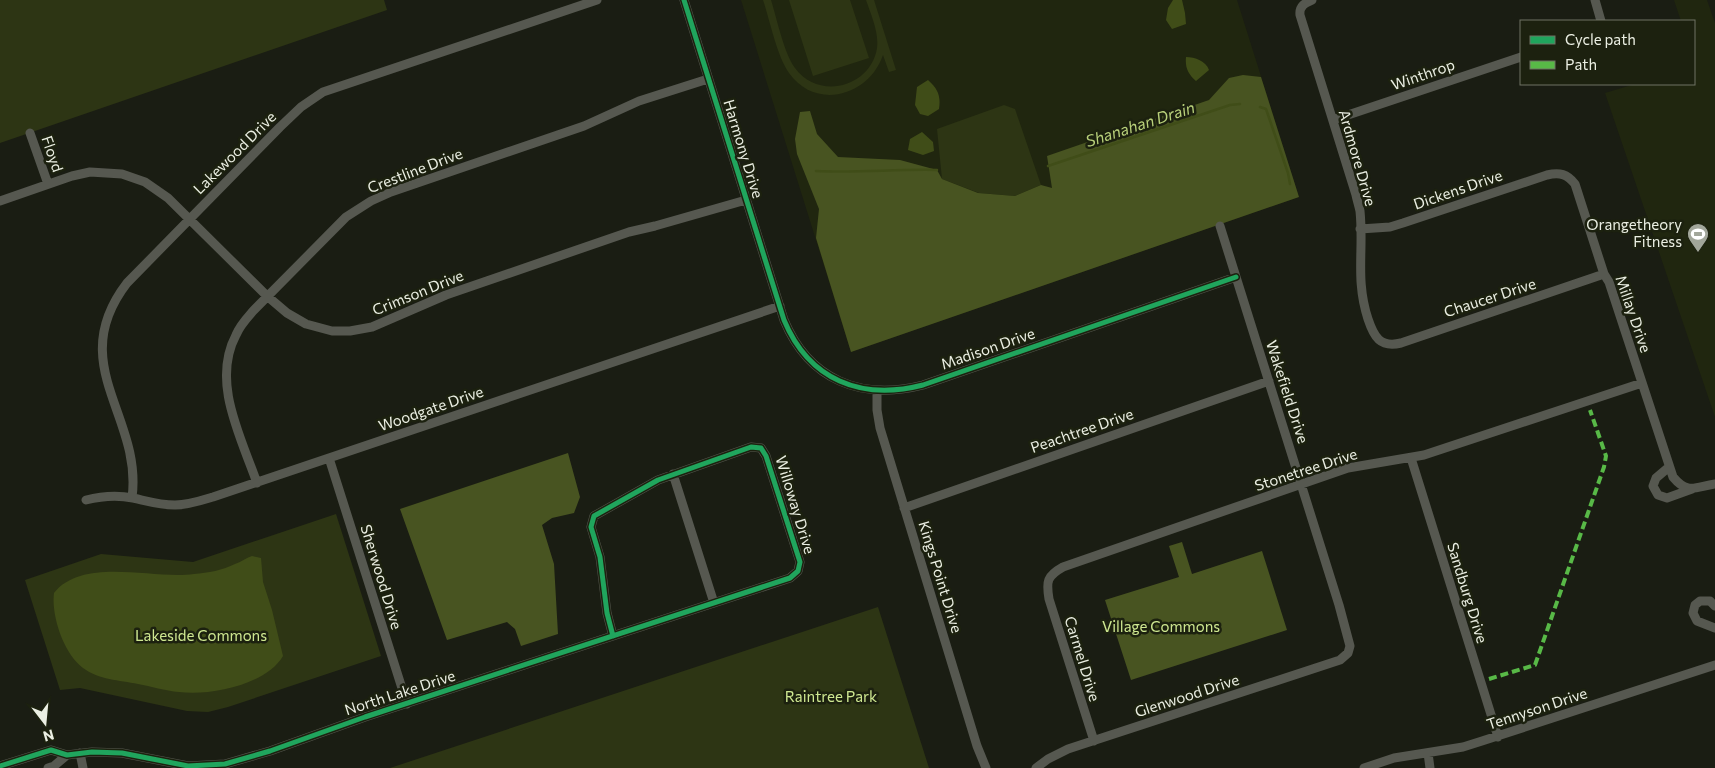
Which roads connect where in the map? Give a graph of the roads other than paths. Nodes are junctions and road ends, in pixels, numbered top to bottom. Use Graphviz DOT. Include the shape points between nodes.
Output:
graph roads {
  1 [pos="597,0"];
  2 [pos="684,0"];
  3 [pos="1312,0"];
  4 [pos="1594,0"];
  5 [pos="1601,20"];
  6 [pos="1520,57"];
  7 [pos="708,79"];
  8 [pos="1333,120"];
  9 [pos="30,133"];
  10 [pos="1564,175"];
  11 [pos="48,184"];
  12 [pos="746,200"];
  13 [pos="0,201"];
  14 [pos="190,219"];
  15 [pos="1220,226"];
  16 [pos="1360,229"];
  17 [pos="1604,274"];
  18 [pos="1236,277"];
  19 [pos="267,296"];
  20 [pos="780,306"];
  21 [pos="1384,343"];
  22 [pos="1269,381"];
  23 [pos="1642,383"];
  24 [pos="877,391"];
  25 [pos="329,458"];
  26 [pos="1411,458"];
  27 [pos="1669,467"];
  28 [pos="673,474"];
  29 [pos="256,483"];
  30 [pos="1301,484"];
  31 [pos="1715,484"];
  32 [pos="1693,489"];
  33 [pos="132,498"];
  34 [pos="86,500"];
  35 [pos="904,508"];
  36 [pos="798,572"];
  37 [pos="1047,585"];
  38 [pos="714,603"];
  39 [pos="1715,606"];
  40 [pos="1715,628"];
  41 [pos="613,636"];
  42 [pos="1348,653"];
  43 [pos="1715,665"];
  44 [pos="407,704"];
  45 [pos="1498,737"];
  46 [pos="1094,741"];
  47 [pos="80,752"];
  48 [pos="1428,753"];
  49 [pos="67,755"];
  50 [pos="0,766"];
  51 [pos="48,768"];
  52 [pos="83,768"];
  53 [pos="986,768"];
  54 [pos="1036,768"];
  55 [pos="1364,768"];
  56 [pos="1430,768"];
  1 -- 14 [label="street, Lakewood Drive" via="323,92 294,114"];
  2 -- 7 [label="street, Harmony Drive"];
  3 -- 8 [label="street, Ardmore Drive" via="1303,4 1300,15"];
  4 -- 5 [label="street"];
  6 -- 8 [label="street, Winthrop"];
  7 -- 12 [label="street, Harmony Drive"];
  7 -- 19 [label="street, Crestline Drive" via="639,100 578,128 380,196 346,217"];
  8 -- 16 [label="street, Ardmore Drive" via="1360,211"];
  9 -- 11 [label="street, Floyd"];
  10 -- 16 [label="street, Dickens Drive" via="1547,175 1390,227"];
  10 -- 17 [label="street, Millay Drive" via="1575,184"];
  11 -- 13 [label="street, Crimson Drive"];
  11 -- 14 [label="street, Crimson Drive" via="90,172 122,174 157,189"];
  12 -- 19 [label="street, Crimson Drive" via="629,232 446,295 372,327 332,331 306,324"];
  12 -- 20 [label="street, Harmony Drive"];
  14 -- 19 [label="street, Crimson Drive"];
  14 -- 33 [label="street, Lakewood Drive" via="118,294 104,332 104,374 132,459"];
  15 -- 18 [label="street, Wakefield Drive"];
  16 -- 21 [label="street, Ardmore Drive" via="1363,301 1372,330"];
  17 -- 21 [label="street, Chaucer Drive" via="1401,343"];
  17 -- 23 [label="street, Millay Drive"];
  18 -- 22 [label="street, Wakefield Drive"];
  18 -- 24 [label="street, Madison Drive" via="923,385 906,390"];
  19 -- 29 [label="street, Crestline Drive" via="241,324 234,337 226,371 231,408"];
  20 -- 24 [label="street, Madison Drive" via="791,335 814,363 841,381"];
  20 -- 25 [label="street, Woodgate Drive"];
  22 -- 30 [label="street, Wakefield Drive"];
  22 -- 35 [label="street, Peachtree Drive"];
  23 -- 26 [label="street, Stonetree Drive"];
  23 -- 27 [label="street, Millay Drive"];
  24 -- 35 [label="street, Kings Point Drive" via="878,422"];
  25 -- 29 [label="street, Woodgate Drive"];
  25 -- 44 [label="street, Sherwood Drive"];
  26 -- 30 [label="street, Stonetree Drive" via="1356,466"];
  26 -- 45 [label="street, Sandburg Drive"];
  27 -- 32 [label="street, Millay Drive" via="1679,483"];
  27 -- 32 [label="street" via="1656,478 1653,486 1658,495 1667,498"];
  28 -- 36 [label="street, Willoway Drive" via="751,447 760,448 766,456 800,562"];
  28 -- 38 [label="street"];
  28 -- 41 [label="street" via="594,516 591,527 600,557 605,605"];
  29 -- 33 [label="street, Woodgate Drive" via="183,504"];
  30 -- 37 [label="street, Stonetree Drive" via="1063,566 1050,577"];
  30 -- 42 [label="street, Wakefield Drive" via="1348,638"];
  31 -- 32 [label="street"];
  33 -- 34 [label="street, Woodgate Drive" via="112,496"];
  35 -- 53 [label="street, Kings Point Drive"];
  36 -- 38 [label="street, North Lake Drive" via="790,578"];
  37 -- 46 [label="street, Carmel Drive"];
  38 -- 41 [label="street, North Lake Drive"];
  39 -- 40 [label="street" via="1710,601 1700,601 1693,613 1697,621"];
  41 -- 44 [label="street, North Lake Drive"];
  42 -- 46 [label="street, Glenwood Drive" via="1340,660"];
  43 -- 45 [label="street, Tennyson Drive"];
  44 -- 47 [label="street, North Lake Drive" via="225,764 188,766 122,753"];
  45 -- 48 [label="street, Tennyson Drive"];
  46 -- 54 [label="street, Glenwood Drive" via="1061,752"];
  47 -- 49 [label="street, North Lake Drive"];
  47 -- 52 [label="street"];
  48 -- 55 [label="street, Tennyson Drive" via="1394,758"];
  48 -- 56 [label="street"];
  49 -- 50 [label="street, North Lake Drive" via="51,750"];
  49 -- 51 [label="street, North Lake Drive"];
}
